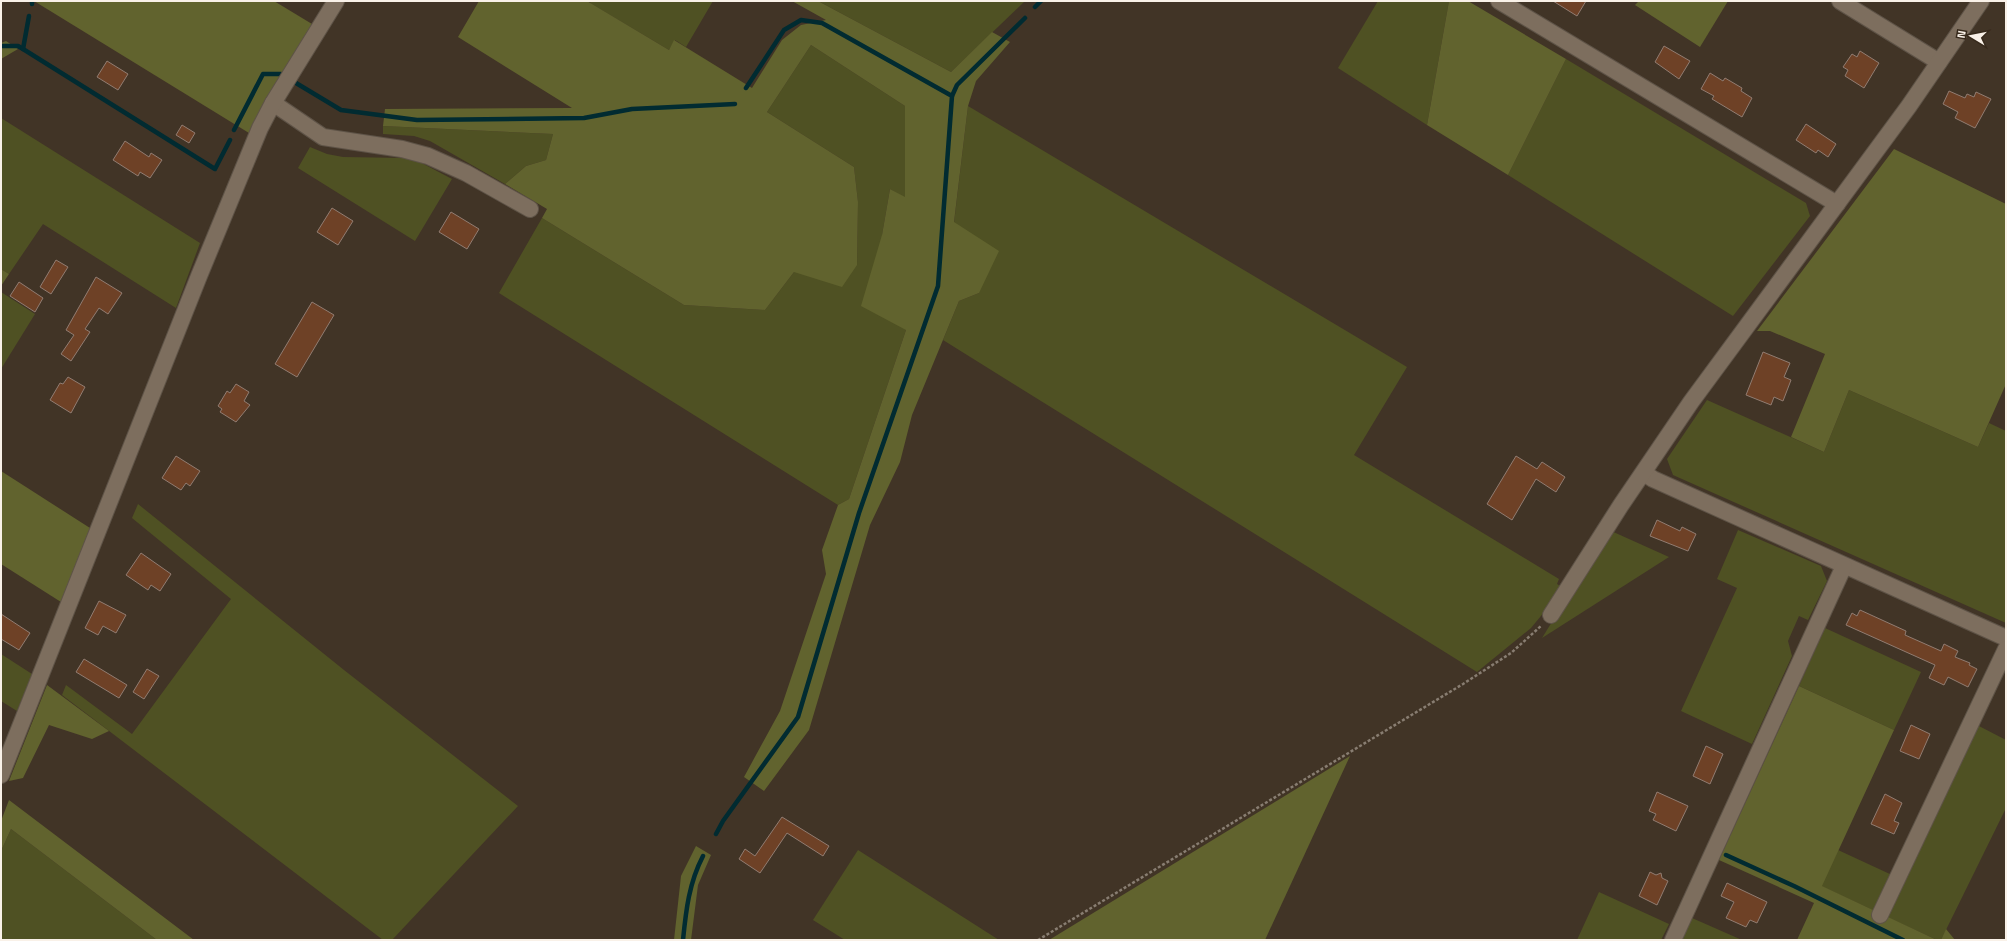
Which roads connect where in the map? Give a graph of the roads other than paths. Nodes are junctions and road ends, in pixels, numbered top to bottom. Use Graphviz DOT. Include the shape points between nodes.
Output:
graph roads {
  1 [pos="336,1"];
  2 [pos="1499,1"];
  3 [pos="1840,1"];
  4 [pos="1981,1"];
  5 [pos="1939,62"];
  6 [pos="273,103"];
  7 [pos="1836,204"];
  8 [pos="530,210"];
  9 [pos="1644,473"];
  10 [pos="1844,566"];
  11 [pos="1551,615"];
  12 [pos="2006,638"];
  13 [pos="2006,649"];
  14 [pos="1,775"];
  15 [pos="1880,915"];
  16 [pos="1673,940"];
  1 -- 6 [label="street"];
  2 -- 7 [label="street"];
  3 -- 5 [label="street"];
  4 -- 5 [label="street"];
  5 -- 7 [label="street"];
  6 -- 8 [label="street" via="323,137 402,149 428,156 466,173"];
  6 -- 14 [label="street" via="252,147 196,283"];
  7 -- 9 [label="street" via="1698,392"];
  9 -- 10 [label="street"];
  9 -- 11 [label="street"];
  10 -- 12 [label="street"];
  10 -- 16 [label="street"];
  13 -- 15 [label="street"];
}
